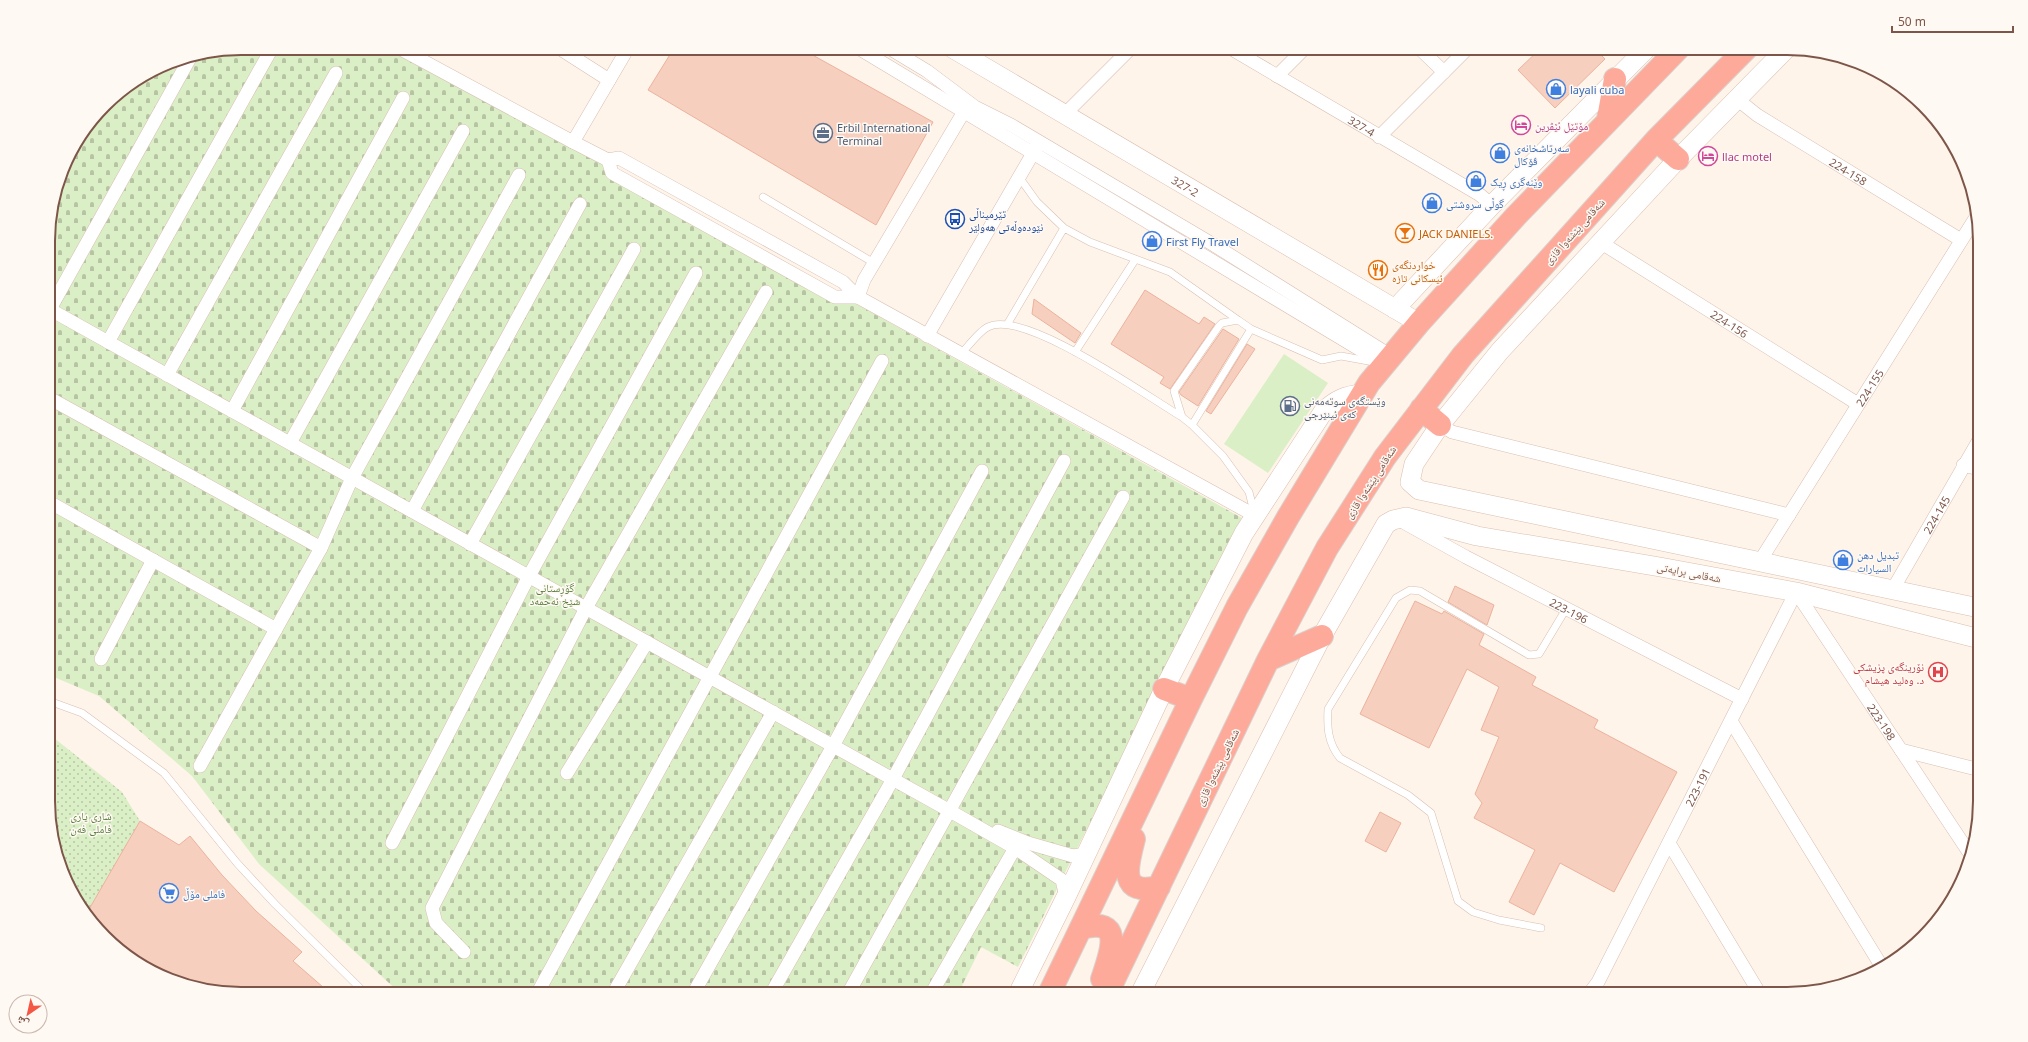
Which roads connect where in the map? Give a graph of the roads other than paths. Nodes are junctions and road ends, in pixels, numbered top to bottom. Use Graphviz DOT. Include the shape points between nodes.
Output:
graph roads {
  1 [pos="268,55"];
  2 [pos="412,55"];
  3 [pos="570,55"];
  4 [pos="624,55"];
  5 [pos="871,55"];
  6 [pos="901,55"];
  7 [pos="964,55"];
  8 [pos="1124,55"];
  9 [pos="1242,55"];
  10 [pos="1298,55"];
  11 [pos="1426,55"];
  12 [pos="1461,55"];
  13 [pos="1640,55"];
  14 [pos="1672,55"];
  15 [pos="1740,55"];
  16 [pos="1780,55"];
  17 [pos="187,63"];
  18 [pos="1444,72"];
  19 [pos="336,73"];
  20 [pos="1277,76"];
  21 [pos="1615,79"];
  22 [pos="609,80"];
  23 [pos="404,98"];
  24 [pos="1737,99"];
  25 [pos="966,107"];
  26 [pos="1064,115"];
  27 [pos="1608,120"];
  28 [pos="463,131"];
  29 [pos="1379,137"];
  30 [pos="1656,140"];
  31 [pos="573,142"];
  32 [pos="1040,142"];
  33 [pos="1033,154"];
  34 [pos="1678,159"];
  35 [pos="519,175"];
  36 [pos="1019,177"];
  37 [pos="763,197"];
  38 [pos="580,204"];
  39 [pos="1492,205"];
  40 [pos="1972,223"];
  41 [pos="1064,228"];
  42 [pos="1961,240"];
  43 [pos="1600,242"];
  44 [pos="634,249"];
  45 [pos="1135,260"];
  46 [pos="874,263"];
  47 [pos="696,273"];
  48 [pos="766,292"];
  49 [pos="858,297"];
  50 [pos="55,298"];
  51 [pos="1395,309"];
  52 [pos="55,312"];
  53 [pos="1238,320"];
  54 [pos="1008,323"];
  55 [pos="1419,323"];
  56 [pos="1251,329"];
  57 [pos="927,336"];
  58 [pos="108,342"];
  59 [pos="1075,352"];
  60 [pos="960,355"];
  61 [pos="1388,360"];
  62 [pos="882,361"];
  63 [pos="167,375"];
  64 [pos="1362,394"];
  65 [pos="55,401"];
  66 [pos="1858,404"];
  67 [pos="1421,409"];
  68 [pos="232,411"];
  69 [pos="1182,418"];
  70 [pos="1192,425"];
  71 [pos="1440,425"];
  72 [pos="290,443"];
  73 [pos="1973,449"];
  74 [pos="1064,461"];
  75 [pos="1963,465"];
  76 [pos="1973,468"];
  77 [pos="982,471"];
  78 [pos="352,478"];
  79 [pos="1123,497"];
  80 [pos="55,505"];
  81 [pos="412,511"];
  82 [pos="1254,515"];
  83 [pos="1789,515"];
  84 [pos="1397,519"];
  85 [pos="1661,541"];
  86 [pos="470,544"];
  87 [pos="321,548"];
  88 [pos="154,560"];
  89 [pos="1760,561"];
  90 [pos="1660,567"];
  91 [pos="529,576"];
  92 [pos="1893,589"];
  93 [pos="1796,592"];
  94 [pos="1973,606"];
  95 [pos="586,608"];
  96 [pos="1566,608"];
  97 [pos="276,629"];
  98 [pos="1322,636"];
  99 [pos="1973,637"];
  100 [pos="647,642"];
  101 [pos="101,659"];
  102 [pos="1268,660"];
  103 [pos="709,676"];
  104 [pos="1164,689"];
  105 [pos="1190,699"];
  106 [pos="1742,699"];
  107 [pos="55,703"];
  108 [pos="773,712"];
  109 [pos="1731,721"];
  110 [pos="833,746"];
  111 [pos="1901,750"];
  112 [pos="200,766"];
  113 [pos="1973,768"];
  114 [pos="567,773"];
  115 [pos="893,779"];
  116 [pos="1147,792"];
  117 [pos="950,811"];
  118 [pos="1669,842"];
  119 [pos="392,843"];
  120 [pos="1015,848"];
  121 [pos="1967,849"];
  122 [pos="1087,854"];
  123 [pos="1159,887"];
  124 [pos="1066,897"];
  125 [pos="1082,928"];
  126 [pos="1541,928"];
  127 [pos="464,952"];
  128 [pos="1879,962"];
  129 [pos="359,987"];
  130 [pos="540,987"];
  131 [pos="617,987"];
  132 [pos="697,987"];
  133 [pos="775,987"];
  134 [pos="852,987"];
  135 [pos="935,987"];
  136 [pos="1021,987"];
  137 [pos="1052,987"];
  138 [pos="1100,987"];
  139 [pos="1110,987"];
  140 [pos="1144,987"];
  141 [pos="1597,987"];
  142 [pos="1756,987"];
  1 -- 58 [label="street"];
  2 -- 31 [label="street"];
  3 -- 22 [label="street"];
  4 -- 22 [label="street"];
  5 -- 25 [label="street"];
  6 -- 25 [label="street" via="927,71"];
  7 -- 26 [label="street, 327-2"];
  8 -- 26 [label="street"];
  9 -- 20 [label="street, 327-4"];
  10 -- 20 [label="street"];
  11 -- 18 [label="street"];
  12 -- 18 [label="street"];
  13 -- 21 [label="street"];
  14 -- 27 [label="highway"];
  15 -- 30 [label="highway, شەقامی پێشەوا قازی"];
  16 -- 24 [label="street"];
  17 -- 50 [label="street"];
  18 -- 29 [label="street"];
  19 -- 63 [label="street"];
  20 -- 29 [label="street, 327-4"];
  21 -- 27 [label="highway"];
  21 -- 39 [label="street"];
  22 -- 31 [label="street"];
  23 -- 68 [label="street"];
  24 -- 34 [label="street"];
  24 -- 42 [label="street, 224-158" via="1757,115"];
  25 -- 32 [label="street"];
  25 -- 33 [label="street"];
  25 -- 46 [label="street"];
  26 -- 51 [label="street, 327-2"];
  27 -- 55 [label="highway"];
  28 -- 72 [label="street"];
  29 -- 39 [label="street, 327-4" via="1480,195"];
  30 -- 34 [label="highway"];
  30 -- 67 [label="highway, شەقامی پێشەوا قازی" via="1463,355"];
  31 -- 49 [label="street" via="608,160 612,173 828,293 836,297"];
  32 -- 33 [label="street"];
  32 -- 61 [label="street" via="1214,245"];
  33 -- 36 [label="street"];
  33 -- 61 [label="street"];
  34 -- 43 [label="street"];
  35 -- 78 [label="street"];
  36 -- 41 [label="lane" via="1037,202"];
  36 -- 57 [label="street"];
  37 -- 46 [label="lane"];
  38 -- 81 [label="street"];
  39 -- 51 [label="street"];
  40 -- 42 [label="street, 224-155"];
  41 -- 45 [label="lane" via="1090,242"];
  41 -- 54 [label="lane"];
  42 -- 66 [label="street, 224-155"];
  43 -- 66 [label="street, 224-156"];
  43 -- 71 [label="street" via="1500,351"];
  44 -- 86 [label="street"];
  45 -- 53 [label="lane" via="1148,262 1170,272"];
  45 -- 59 [label="lane"];
  46 -- 49 [label="street" via="859,290"];
  47 -- 91 [label="street"];
  48 -- 95 [label="street"];
  49 -- 57 [label="street"];
  51 -- 55 [label="street, 327-2"];
  52 -- 58 [label="street"];
  53 -- 56 [label="lane"];
  53 -- 69 [label="lane" via="1222,323 1174,391"];
  54 -- 59 [label="lane" via="1030,329"];
  54 -- 60 [label="lane" via="988,327"];
  55 -- 61 [label="highway"];
  56 -- 61 [label="lane" via="1322,360 1341,356"];
  56 -- 70 [label="lane"];
  57 -- 60 [label="street"];
  58 -- 63 [label="street"];
  59 -- 69 [label="lane"];
  60 -- 82 [label="street"];
  61 -- 64 [label="highway"];
  62 -- 103 [label="street"];
  63 -- 68 [label="street"];
  64 -- 82 [label="street" via="1339,399 1322,412"];
  64 -- 105 [label="highway" via="1262,562"];
  65 -- 87 [label="street"];
  66 -- 83 [label="street, 224-155"];
  67 -- 71 [label="highway"];
  67 -- 102 [label="highway, شەقامی پێشەوا قازی" via="1385,457 1328,548"];
  68 -- 72 [label="street"];
  69 -- 70 [label="lane"];
  70 -- 82 [label="lane" via="1223,456 1249,492"];
  71 -- 83 [label="street" via="1452,432"];
  71 -- 85 [label="street" via="1414,464 1410,482 1419,490"];
  72 -- 78 [label="street"];
  73 -- 75 [label="street, 224-145"];
  74 -- 115 [label="street"];
  75 -- 76 [label="street"];
  75 -- 92 [label="street, 224-145"];
  77 -- 110 [label="street"];
  78 -- 81 [label="street"];
  78 -- 87 [label="street"];
  79 -- 117 [label="street"];
  80 -- 88 [label="street"];
  81 -- 86 [label="street"];
  82 -- 104 [label="street"];
  83 -- 89 [label="street, 224-155"];
  84 -- 90 [label="street, شەقامی برایەتی" via="1406,517 1477,536"];
  84 -- 96 [label="street, 223-196"];
  84 -- 98 [label="street" via="1386,524"];
  85 -- 89 [label="street"];
  85 -- 90 [label="street"];
  86 -- 91 [label="street"];
  87 -- 97 [label="street"];
  88 -- 97 [label="street"];
  88 -- 101 [label="street"];
  89 -- 92 [label="street"];
  90 -- 93 [label="street, شەقامی برایەتی"];
  91 -- 95 [label="street"];
  91 -- 119 [label="street"];
  92 -- 94 [label="street"];
  93 -- 99 [label="street, شەقامی برایەتی"];
  93 -- 106 [label="street, 223-191"];
  93 -- 111 [label="street, 223-198"];
  95 -- 100 [label="street"];
  95 -- 127 [label="street" via="432,908 436,923"];
  96 -- 106 [label="street, 223-196"];
  96 -- 126 [label="lane" via="1539,654 1529,655 1420,591 1410,590 1396,598 1328,710 1329,734 1333,749 1340,758 1408,795 1431,813 1458,901 1473,912"];
  97 -- 112 [label="street"];
  98 -- 102 [label="highway"];
  98 -- 140 [label="street"];
  100 -- 103 [label="street"];
  100 -- 114 [label="street"];
  102 -- 123 [label="highway, شەقامی پێشەوا قازی"];
  103 -- 108 [label="street"];
  103 -- 130 [label="street"];
  104 -- 105 [label="highway"];
  104 -- 122 [label="street"];
  105 -- 116 [label="highway"];
  106 -- 109 [label="street, 223-191"];
  107 -- 129 [label="lane" via="82,713 164,774 194,813 261,889"];
  108 -- 110 [label="street"];
  108 -- 131 [label="street"];
  109 -- 118 [label="street, 223-191"];
  109 -- 128 [label="street"];
  110 -- 115 [label="street"];
  110 -- 132 [label="street"];
  111 -- 113 [label="street"];
  111 -- 121 [label="street, 223-198"];
  115 -- 117 [label="street"];
  115 -- 133 [label="street"];
  116 -- 123 [label="highway" via="1127,864 1128,877 1132,884 1140,888"];
  116 -- 125 [label="highway"];
  117 -- 120 [label="street"];
  117 -- 122 [label="street" via="1028,843 1073,856"];
  117 -- 134 [label="street"];
  118 -- 141 [label="street, 223-191"];
  118 -- 142 [label="street"];
  120 -- 124 [label="street" via="1062,880"];
  120 -- 135 [label="street"];
  122 -- 124 [label="street"];
  123 -- 139 [label="highway, شەقامی پێشەوا قازی"];
  124 -- 136 [label="street"];
  125 -- 137 [label="highway"];
  125 -- 138 [label="highway" via="1101,926 1108,930 1112,937"];
}
